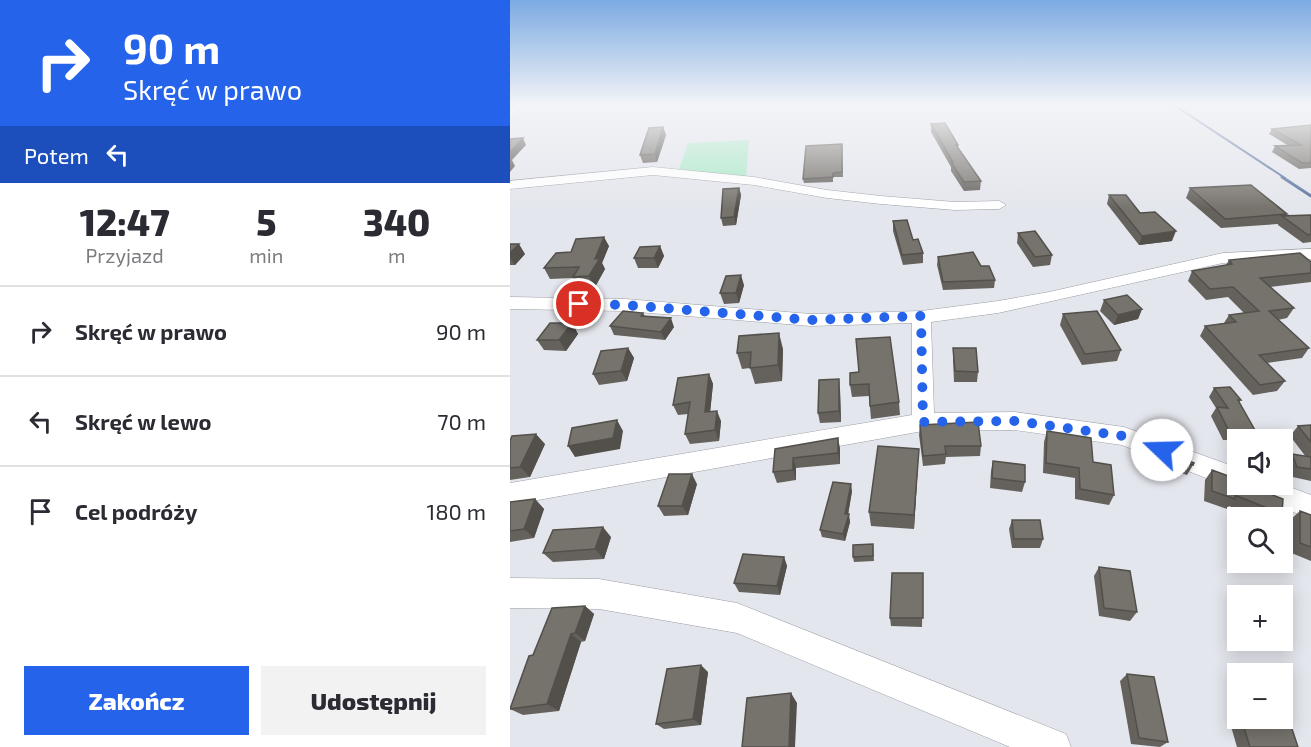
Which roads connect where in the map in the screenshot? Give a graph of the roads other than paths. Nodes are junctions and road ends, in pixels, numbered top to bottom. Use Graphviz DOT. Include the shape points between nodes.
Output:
graph roads {
  1 [pos="510,185"];
  2 [pos="999,205"];
  3 [pos="1311,254"];
  4 [pos="510,303"];
  5 [pos="921,316"];
  6 [pos="923,422"];
  7 [pos="1227,475"];
  8 [pos="510,494"];
  9 [pos="1280,495"];
  10 [pos="1311,507"];
  11 [pos="510,593"];
  12 [pos="1053,747"];
  1 -- 2 [label="street" via="652,171 881,200"];
  3 -- 5 [label="street" via="1223,258 998,307"];
  4 -- 5 [label="street" via="625,305 811,320"];
  5 -- 6 [label="street"];
  6 -- 7 [label="street" via="1015,421 1124,436"];
  6 -- 8 [label="street"];
  9 -- 10 [label="street"];
  11 -- 12 [label="street" via="599,594 736,618"];
}
